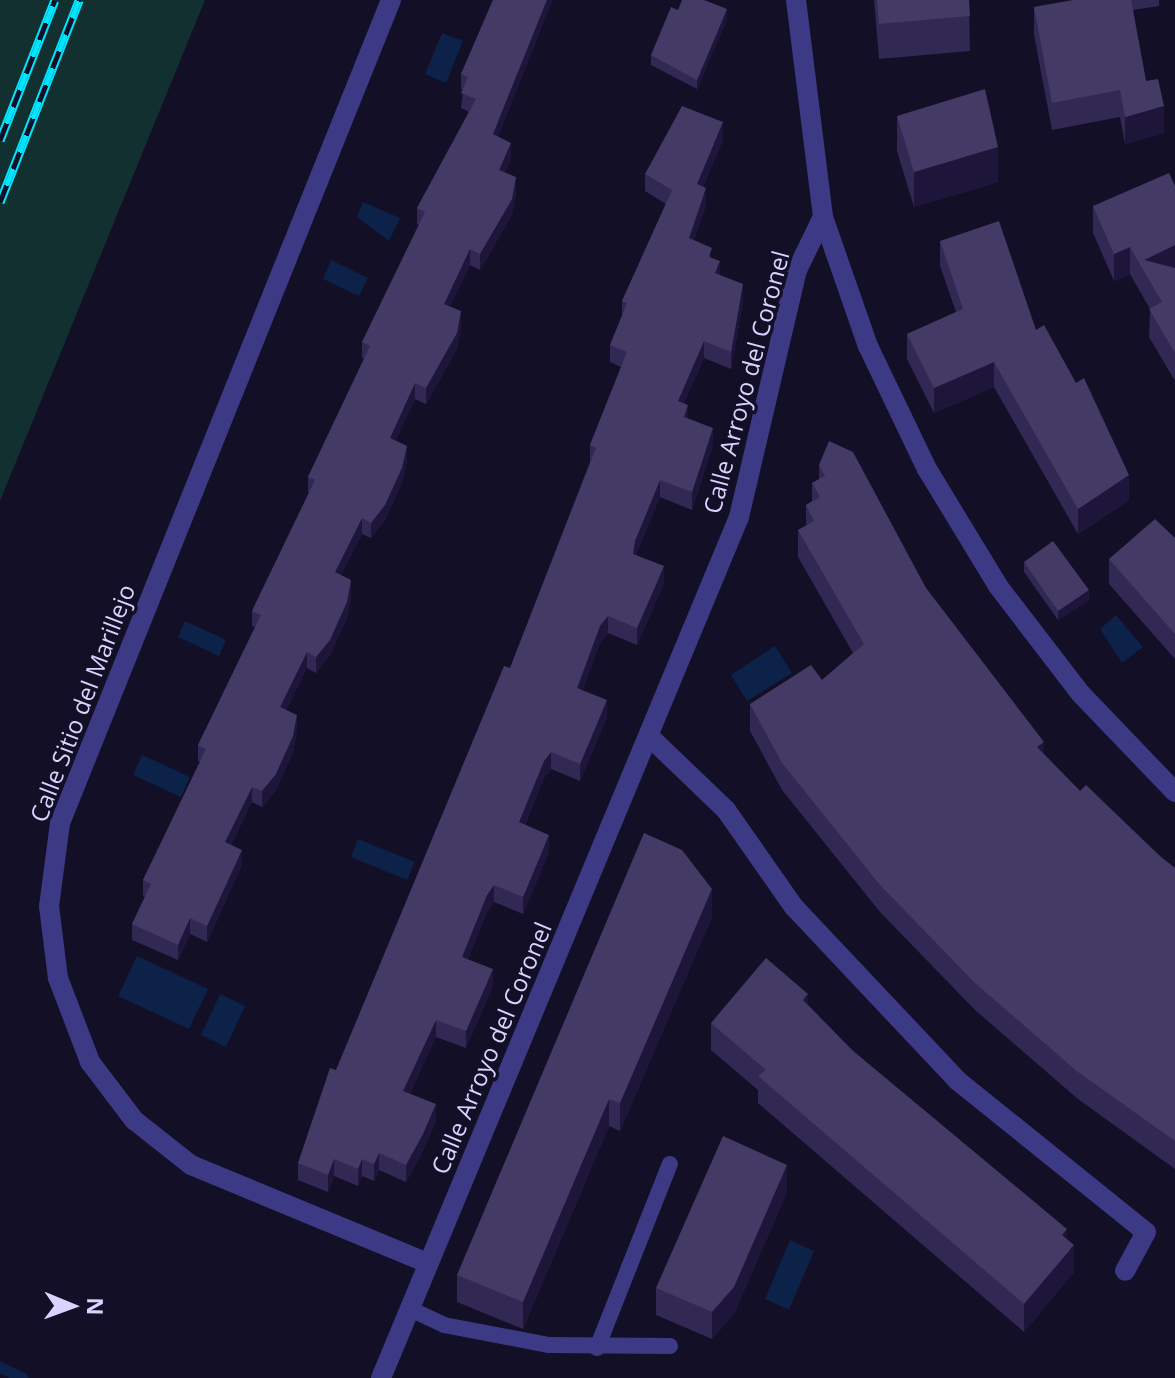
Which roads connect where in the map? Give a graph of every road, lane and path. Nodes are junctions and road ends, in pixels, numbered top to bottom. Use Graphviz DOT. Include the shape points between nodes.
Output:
graph roads {
  1 [pos="391,0"];
  2 [pos="796,0"];
  3 [pos="823,217"];
  4 [pos="652,739"];
  5 [pos="1175,792"];
  6 [pos="670,1164"];
  7 [pos="428,1263"];
  8 [pos="1125,1271"];
  9 [pos="410,1309"];
  10 [pos="670,1346"];
  11 [pos="597,1348"];
  12 [pos="381,1378"];
  1 -- 7 [label="street, Calle Sitio del Marillejo" via="60,823 49,906 58,978 90,1062 134,1120 191,1165"];
  2 -- 3 [label="street"];
  3 -- 4 [label="street, Calle Arroyo del Coronel" via="797,270 739,517"];
  3 -- 5 [label="street" via="868,346 934,482 998,586 1081,694"];
  4 -- 7 [label="street, Calle Arroyo del Coronel"];
  4 -- 8 [label="street" via="726,810 794,907 958,1081 1146,1232"];
  6 -- 11 [label="lane"];
  7 -- 9 [label="street, Calle Arroyo del Coronel"];
  9 -- 11 [label="lane" via="444,1325 509,1339"];
  9 -- 12 [label="street, Calle Arroyo del Coronel"];
  10 -- 11 [label="lane"];
}
